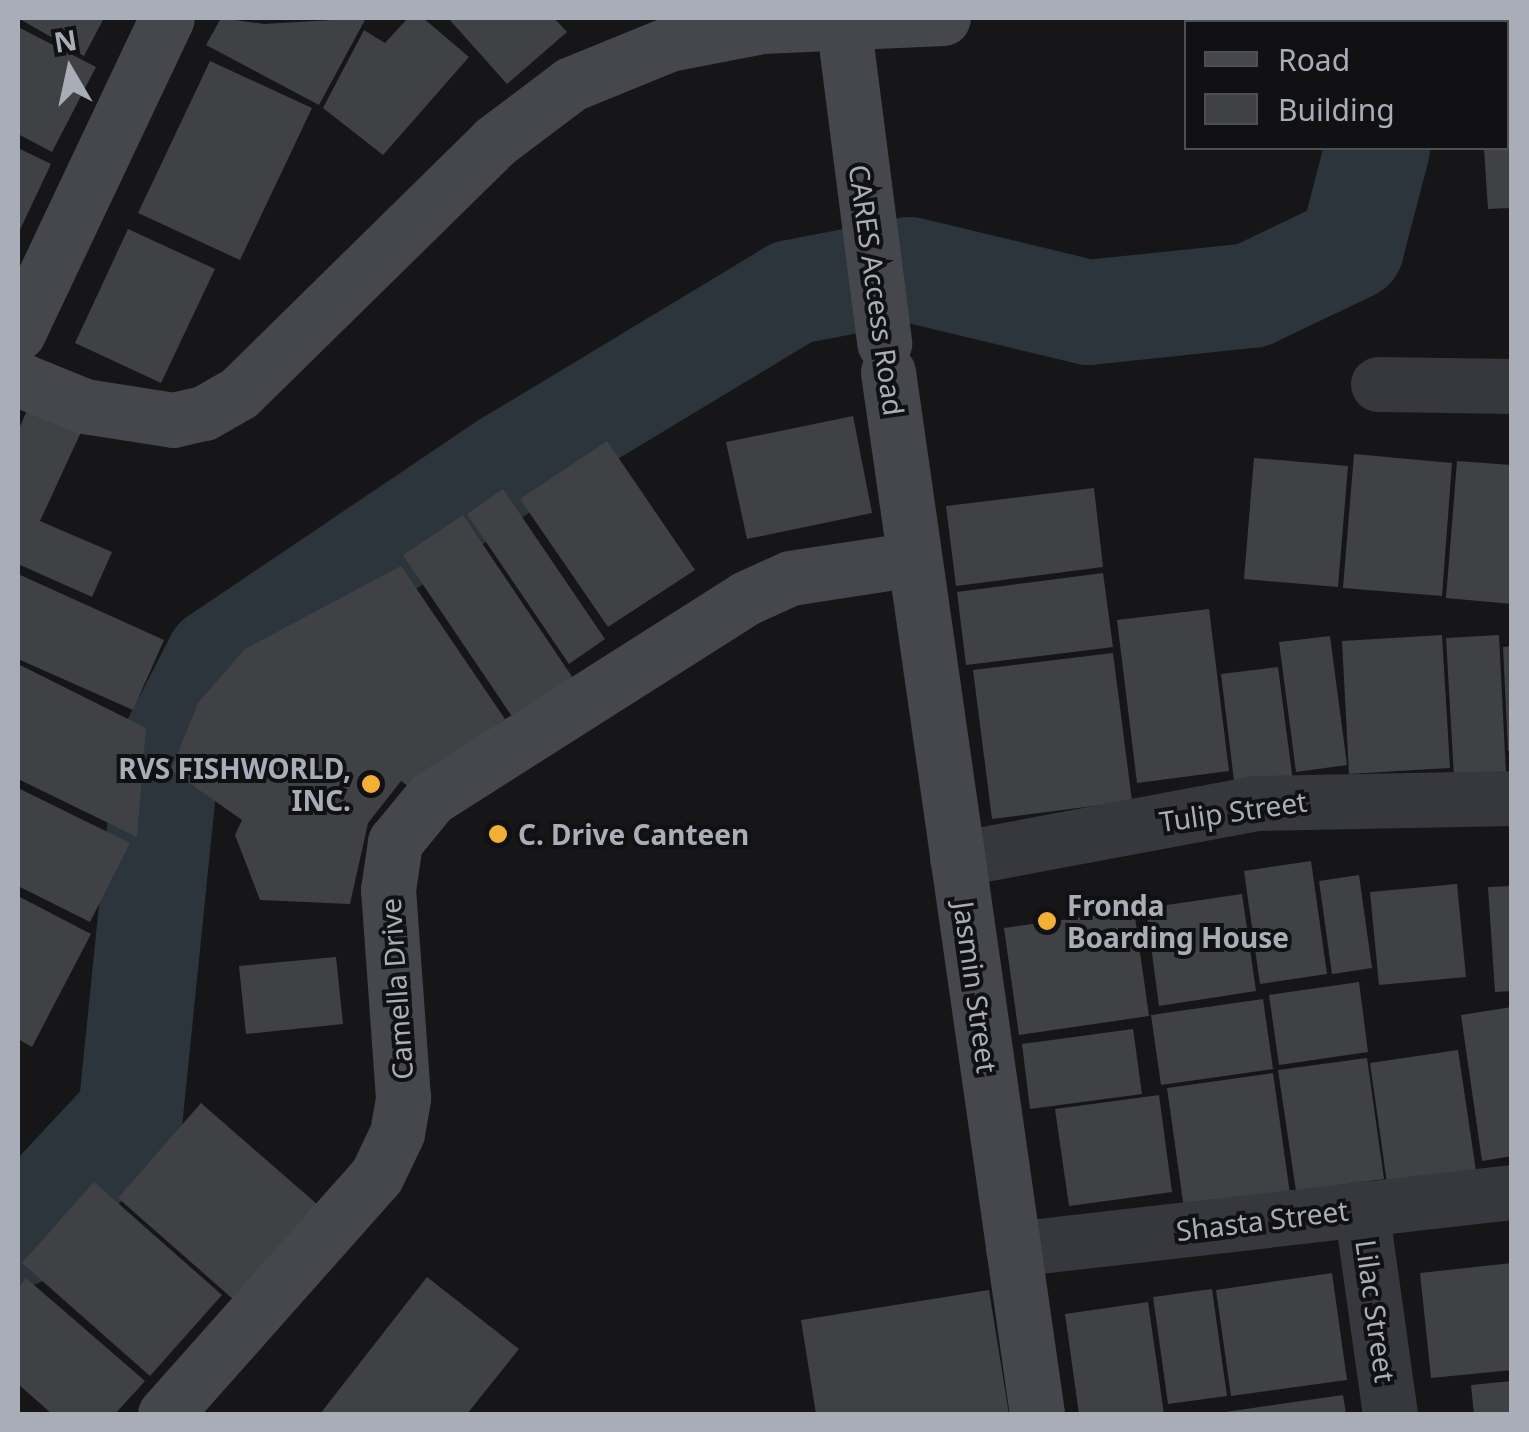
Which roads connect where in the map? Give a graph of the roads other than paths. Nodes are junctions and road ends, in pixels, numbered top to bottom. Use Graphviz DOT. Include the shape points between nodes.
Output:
graph roads {
  1 [pos="167,18"];
  2 [pos="943,18"];
  3 [pos="843,20"];
  4 [pos="18,333"];
  5 [pos="18,379"];
  6 [pos="1378,384"];
  7 [pos="1512,386"];
  8 [pos="914,559"];
  9 [pos="1512,798"];
  10 [pos="958,859"];
  11 [pos="1512,1192"];
  12 [pos="1361,1208"];
  13 [pos="1014,1249"];
  14 [pos="165,1414"];
  15 [pos="1036,1414"];
  16 [pos="1390,1414"];
  1 -- 4 [label="street"];
  2 -- 3 [label="street"];
  3 -- 5 [label="street" via="669,44 571,84 494,142 239,393 204,413 173,420 84,406"];
  3 -- 8 [label="street, CARES Access Road"];
  6 -- 7 [label="street"];
  8 -- 10 [label="street, Jasmin Street"];
  8 -- 14 [label="street, Camella Drive" via="808,574 746,598 430,798 395,842 388,890 403,1098 397,1132 378,1175"];
  9 -- 10 [label="street, Tulip Street" via="1257,803"];
  10 -- 13 [label="street, Jasmin Street"];
  11 -- 12 [label="street, Shasta Street"];
  12 -- 13 [label="street, Shasta Street"];
  12 -- 16 [label="street, Lilac Street"];
  13 -- 15 [label="street, Jasmin Street"];
}
